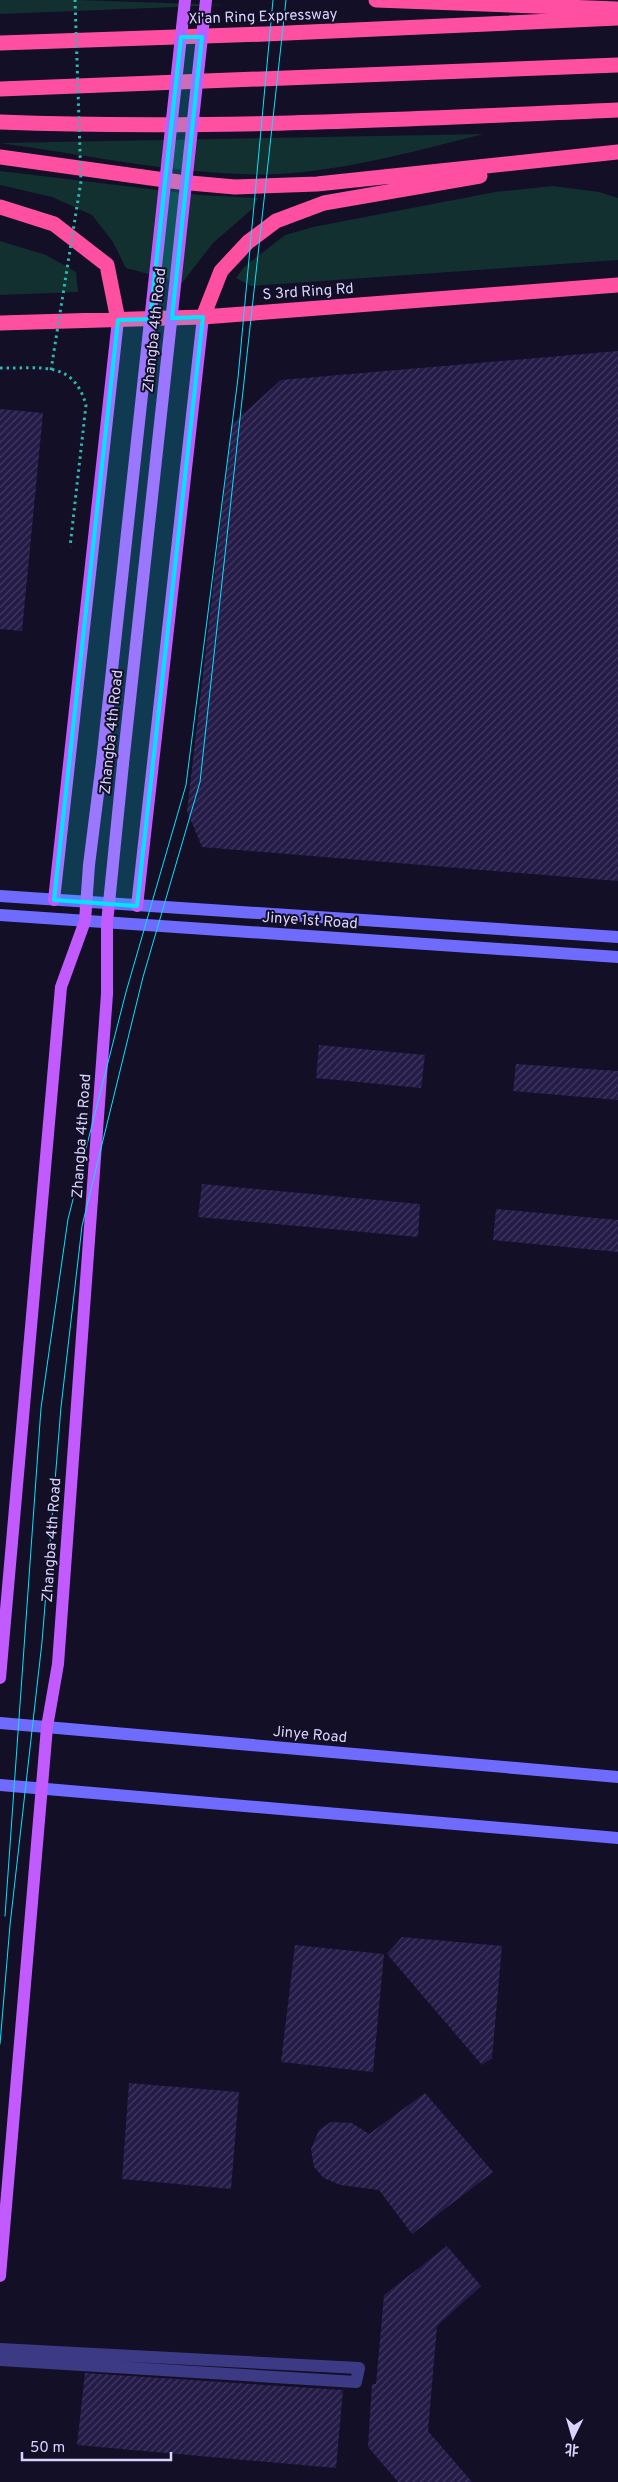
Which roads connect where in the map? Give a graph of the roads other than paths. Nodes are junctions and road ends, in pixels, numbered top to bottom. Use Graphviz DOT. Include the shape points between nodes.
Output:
graph roads {
  1 [pos="185,0"];
  2 [pos="206,0"];
  3 [pos="376,0"];
  4 [pos="618,9"];
  5 [pos="618,18"];
  6 [pos="0,43"];
  7 [pos="618,65"];
  8 [pos="0,89"];
  9 [pos="618,110"];
  10 [pos="0,122"];
  11 [pos="618,152"];
  12 [pos="0,157"];
  13 [pos="0,207"];
  14 [pos="618,285"];
  15 [pos="203,317"];
  16 [pos="118,320"];
  17 [pos="0,322"];
  18 [pos="0,896"];
  19 [pos="54,900"];
  20 [pos="86,902"];
  21 [pos="108,904"];
  22 [pos="137,906"];
  23 [pos="0,915"];
  24 [pos="85,921"];
  25 [pos="106,923"];
  26 [pos="618,937"];
  27 [pos="618,957"];
  28 [pos="0,1678"];
  29 [pos="0,1723"];
  30 [pos="47,1727"];
  31 [pos="618,1777"];
  32 [pos="0,1785"];
  33 [pos="43,1788"];
  34 [pos="618,1838"];
  35 [pos="0,2276"];
  36 [pos="0,2349"];
  37 [pos="0,2360"];
  1 -- 20 [label="main road, Zhangba 4th Road, bridge"];
  2 -- 21 [label="main road, Zhangba 4th Road, bridge"];
  3 -- 4 [label="highway"];
  5 -- 6 [label="highway, Xi'an Ring Expressway"];
  7 -- 8 [label="highway"];
  9 -- 10 [label="highway" via="374,121"];
  11 -- 12 [label="highway" via="317,184 235,187"];
  11 -- 15 [label="highway" via="324,203 276,221 248,242 221,271"];
  13 -- 16 [label="highway" via="54,224 107,265"];
  14 -- 15 [label="highway, S 3rd Ring Rd"];
  15 -- 16 [label="highway, S 3rd Ring Rd"];
  15 -- 22 [label="main road"];
  16 -- 17 [label="highway, S 3rd Ring Rd"];
  16 -- 19 [label="main road"];
  18 -- 19 [label="street, Jinye 1st Road"];
  19 -- 20 [label="street, Jinye 1st Road"];
  20 -- 21 [label="street, Jinye 1st Road"];
  20 -- 24 [label="main road, Zhangba 4th Road"];
  21 -- 22 [label="street, Jinye 1st Road"];
  21 -- 25 [label="main road, Zhangba 4th Road"];
  22 -- 26 [label="street, Jinye 1st Road"];
  23 -- 24 [label="street, Jinye 1st Road"];
  24 -- 25 [label="street, Jinye 1st Road"];
  24 -- 28 [label="main road, Zhangba 4th Road" via="61,987"];
  25 -- 27 [label="street, Jinye 1st Road"];
  25 -- 30 [label="main road, Zhangba 4th Road" via="108,994 58,1664"];
  29 -- 30 [label="street, Jinye Road"];
  30 -- 31 [label="street, Jinye Road"];
  30 -- 33 [label="main road, Zhangba 4th Road"];
  32 -- 33 [label="street"];
  33 -- 34 [label="street"];
  33 -- 35 [label="main road, Zhangba 4th Road"];
  36 -- 37 [label="street" via="360,2368 356,2382"];
}
